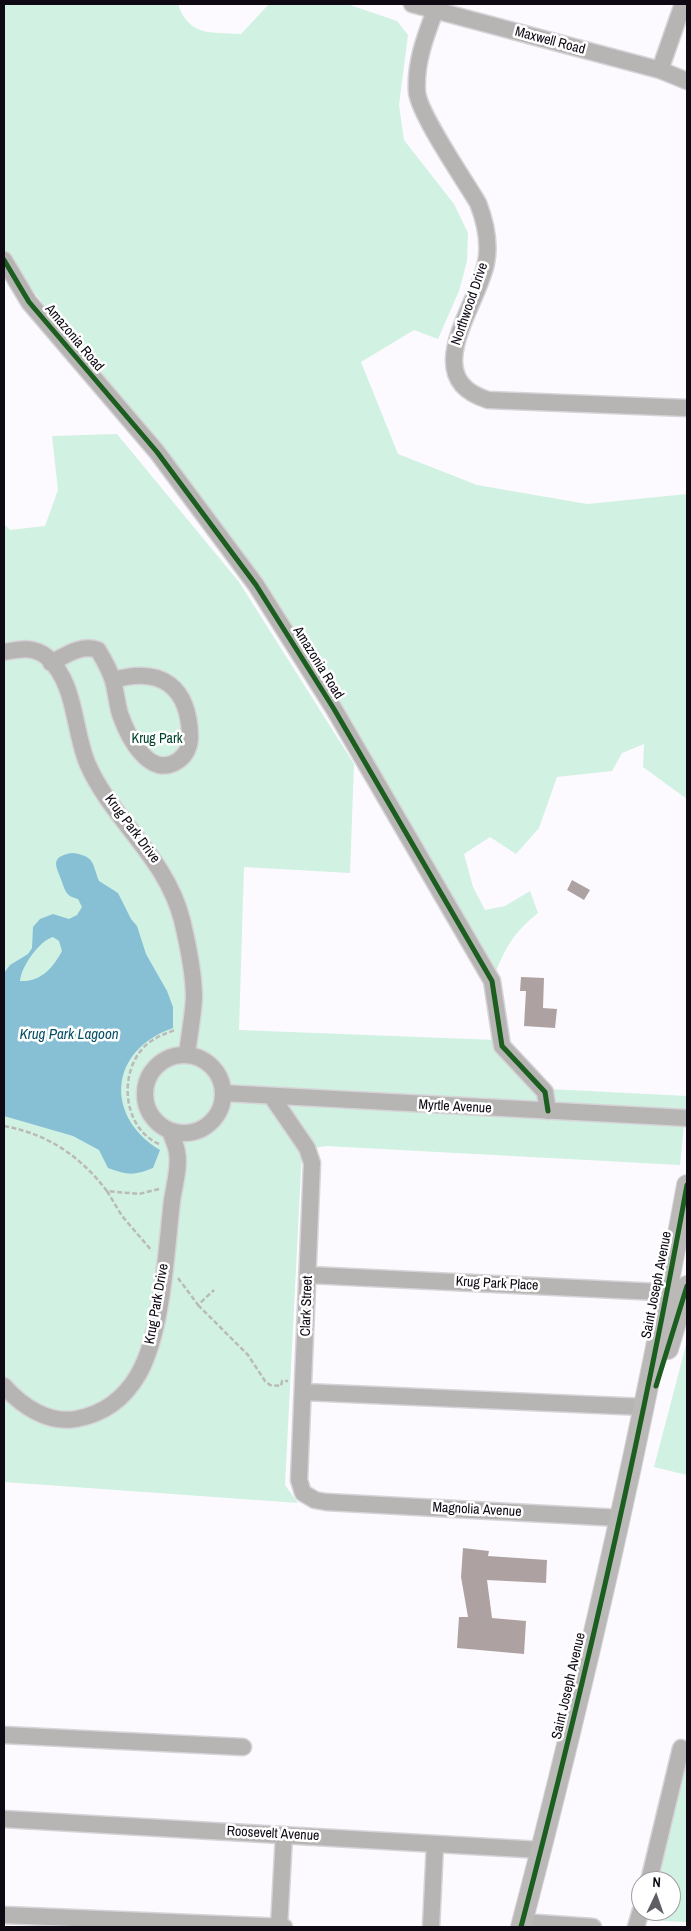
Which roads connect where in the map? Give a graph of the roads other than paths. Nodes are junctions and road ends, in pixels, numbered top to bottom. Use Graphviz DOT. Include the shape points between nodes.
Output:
graph roads {
  1 [pos="412,4"];
  2 [pos="683,4"];
  3 [pos="435,11"];
  4 [pos="660,70"];
  5 [pos="687,81"];
  6 [pos="4,260"];
  7 [pos="12,286"];
  8 [pos="687,408"];
  9 [pos="4,652"];
  10 [pos="51,663"];
  11 [pos="113,680"];
  12 [pos="187,1055"];
  13 [pos="223,1093"];
  14 [pos="272,1098"];
  15 [pos="548,1111"];
  16 [pos="687,1118"];
  17 [pos="167,1138"];
  18 [pos="687,1185"];
  19 [pos="309,1275"];
  20 [pos="680,1291"];
  21 [pos="4,1386"];
  22 [pos="304,1387"];
  23 [pos="644,1407"];
  24 [pos="636,1448"];
  25 [pos="334,1502"];
  26 [pos="620,1518"];
  27 [pos="4,1735"];
  28 [pos="243,1747"];
  29 [pos="681,1748"];
  30 [pos="4,1819"];
  31 [pos="284,1834"];
  32 [pos="435,1844"];
  33 [pos="541,1850"];
  34 [pos="651,1871"];
  35 [pos="4,1915"];
  36 [pos="522,1925"];
  37 [pos="279,1927"];
  38 [pos="284,1927"];
  39 [pos="431,1927"];
  40 [pos="593,1927"];
  1 -- 3 [label="street, Maxwell Road"];
  2 -- 4 [label="street"];
  3 -- 4 [label="street, Maxwell Road"];
  3 -- 8 [label="street, Northwood Drive" via="420,59 417,94 425,114 478,203 484,218 487,244 483,276 454,352 453,361 464,386 475,396 488,400"];
  4 -- 5 [label="street, Maxwell Road"];
  6 -- 7 [label="street, Amazonia Road"];
  7 -- 15 [label="street, Amazonia Road" via="157,452 256,585 353,741 492,981 502,1046 545,1092"];
  9 -- 10 [label="street, Krug Park Drive" via="27,648 46,656"];
  10 -- 11 [label="street" via="89,647 98,650"];
  10 -- 12 [label="street, Krug Park Drive" via="61,676 73,708 88,765 98,784 158,863 177,903 191,964 194,998"];
  11 -- 11 [label="street" via="120,713 131,740 148,760 162,766 173,764 185,756 190,740 188,708 179,692 165,681 135,675"];
  12 -- 13 [label="street" via="212,1067 220,1079"];
  12 -- 17 [label="street" via="175,1056 156,1066 146,1086 145,1097 150,1113"];
  13 -- 14 [label="street, Myrtle Avenue"];
  13 -- 17 [label="street" via="221,1108 212,1121 200,1130"];
  14 -- 15 [label="street, Myrtle Avenue"];
  14 -- 19 [label="street, Clark Street" via="307,1148 312,1163"];
  15 -- 16 [label="street, Myrtle Avenue"];
  17 -- 21 [label="street, Krug Park Drive" via="178,1153 154,1338 139,1374 116,1403 71,1420 41,1415"];
  18 -- 20 [label="main road, Saint Joseph Avenue"];
  19 -- 20 [label="street, Krug Park Place"];
  19 -- 22 [label="street, Clark Street"];
  20 -- 23 [label="main road, Saint Joseph Avenue"];
  20 -- 24 [label="main road, Saint Joseph Avenue"];
  22 -- 23 [label="street"];
  22 -- 25 [label="street, Clark Street" via="299,1480 303,1493 315,1500"];
  23 -- 24 [label="main road, Saint Joseph Avenue"];
  24 -- 26 [label="main road, Saint Joseph Avenue"];
  25 -- 26 [label="street, Magnolia Avenue"];
  26 -- 33 [label="main road, Saint Joseph Avenue"];
  27 -- 28 [label="street"];
  29 -- 34 [label="street"];
  30 -- 31 [label="street, Roosevelt Avenue"];
  31 -- 32 [label="street, Roosevelt Avenue"];
  31 -- 37 [label="street"];
  32 -- 33 [label="street, Roosevelt Avenue"];
  32 -- 39 [label="street"];
  33 -- 36 [label="main road, Saint Joseph Avenue"];
  35 -- 37 [label="street"];
  36 -- 40 [label="street"];
  37 -- 38 [label="street"];
}
